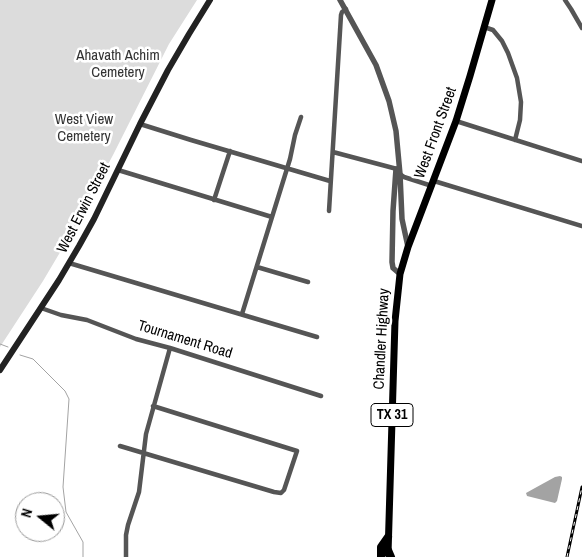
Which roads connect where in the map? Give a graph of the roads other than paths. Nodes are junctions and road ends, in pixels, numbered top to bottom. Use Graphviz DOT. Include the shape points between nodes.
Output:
graph roads {
  1 [pos="210,0"];
  2 [pos="340,0"];
  3 [pos="492,0"];
  4 [pos="565,0"];
  5 [pos="346,9"];
  6 [pos="484,27"];
  7 [pos="582,28"];
  8 [pos="301,118"];
  9 [pos="456,122"];
  10 [pos="140,124"];
  11 [pos="514,140"];
  12 [pos="230,151"];
  13 [pos="334,152"];
  14 [pos="582,160"];
  15 [pos="287,168"];
  16 [pos="118,170"];
  17 [pos="398,171"];
  18 [pos="330,181"];
  19 [pos="433,183"];
  20 [pos="214,200"];
  21 [pos="329,211"];
  22 [pos="272,217"];
  23 [pos="582,226"];
  24 [pos="408,247"];
  25 [pos="69,263"];
  26 [pos="257,267"];
  27 [pos="400,274"];
  28 [pos="308,282"];
  29 [pos="41,308"];
  30 [pos="242,314"];
  31 [pos="317,337"];
  32 [pos="170,348"];
  33 [pos="0,370"];
  34 [pos="321,396"];
  35 [pos="154,406"];
  36 [pos="120,446"];
  37 [pos="143,452"];
  38 [pos="388,537"];
  39 [pos="389,555"];
  40 [pos="126,557"];
  41 [pos="381,557"];
  1 -- 10 [label="main road, West Erwin Street"];
  2 -- 5 [label="street, Chandler Highway"];
  3 -- 6 [label="main road, West Front Street / TX 31"];
  4 -- 7 [label="street"];
  5 -- 13 [label="street" via="341,16"];
  5 -- 17 [label="street, Chandler Highway" via="386,90 394,123"];
  6 -- 9 [label="main road, West Front Street / TX 31"];
  6 -- 11 [label="street" via="493,30 502,41 517,78 521,102"];
  8 -- 15 [label="street"];
  9 -- 11 [label="street"];
  9 -- 19 [label="main road, West Front Street / TX 31"];
  10 -- 12 [label="street"];
  10 -- 16 [label="main road, West Erwin Street"];
  11 -- 14 [label="street"];
  12 -- 15 [label="street"];
  12 -- 20 [label="street"];
  13 -- 17 [label="street"];
  13 -- 18 [label="street"];
  15 -- 18 [label="street"];
  15 -- 22 [label="street"];
  16 -- 20 [label="street"];
  16 -- 25 [label="main road, West Erwin Street"];
  17 -- 19 [label="street" via="404,177"];
  17 -- 24 [label="street, Chandler Highway"];
  17 -- 27 [label="street, Chandler Highway" via="392,262"];
  18 -- 21 [label="street"];
  19 -- 23 [label="street"];
  19 -- 24 [label="main road, West Front Street / TX 31"];
  20 -- 22 [label="street"];
  22 -- 26 [label="street"];
  24 -- 27 [label="main road, West Front Street / TX 31"];
  25 -- 29 [label="main road, West Erwin Street"];
  25 -- 30 [label="street"];
  26 -- 28 [label="street"];
  26 -- 30 [label="street"];
  27 -- 38 [label="main road, Chandler Highway / TX 31" via="394,321"];
  29 -- 32 [label="street, Tournament Road"];
  29 -- 33 [label="main road, West Erwin Street"];
  30 -- 31 [label="street"];
  32 -- 34 [label="street, Tournament Road"];
  32 -- 35 [label="street"];
  35 -- 37 [label="street"];
  35 -- 37 [label="street" via="297,451 286,487 281,493"];
  36 -- 37 [label="street"];
  37 -- 40 [label="street" via="139,492 126,535"];
  38 -- 39 [label="main road, Chandler Highway / TX 31"];
  38 -- 41 [label="highway" via="381,547"];
}
